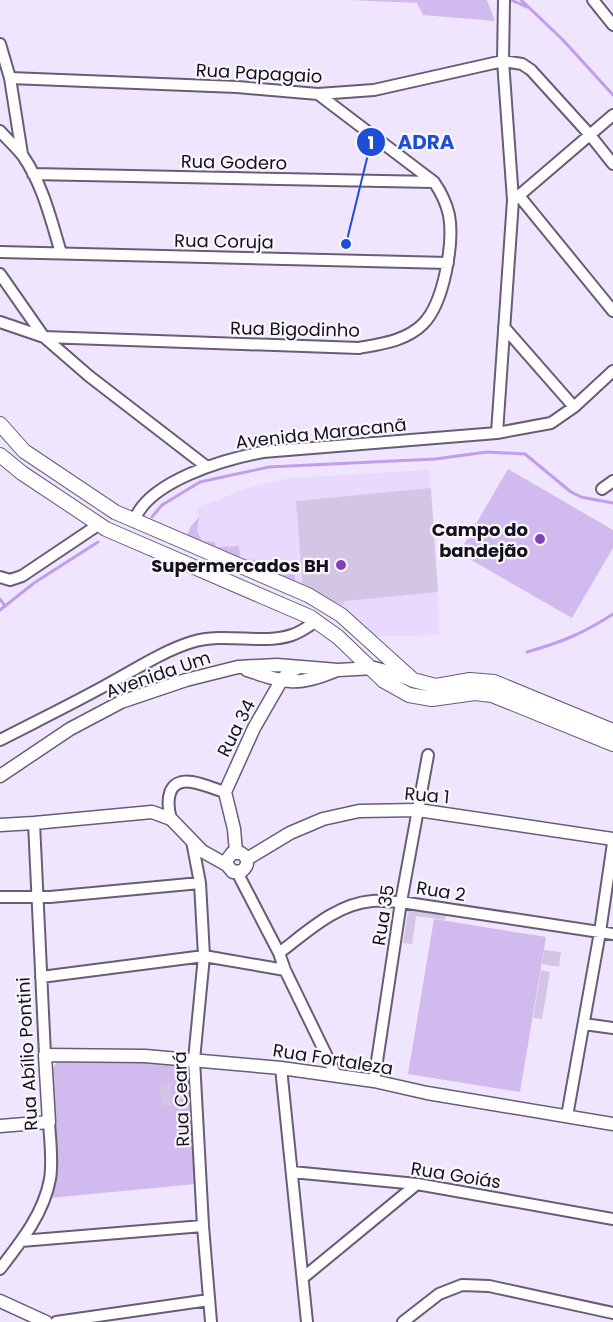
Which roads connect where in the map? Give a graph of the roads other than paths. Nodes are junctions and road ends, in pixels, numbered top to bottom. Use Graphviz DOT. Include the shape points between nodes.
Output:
graph roads {
  1 [pos="504,0"];
  2 [pos="593,0"];
  3 [pos="613,25"];
  4 [pos="0,44"];
  5 [pos="503,61"];
  6 [pos="10,78"];
  7 [pos="318,94"];
  8 [pos="613,115"];
  9 [pos="0,131"];
  10 [pos="590,135"];
  11 [pos="22,155"];
  12 [pos="613,164"];
  13 [pos="33,174"];
  14 [pos="434,182"];
  15 [pos="516,199"];
  16 [pos="0,252"];
  17 [pos="61,254"];
  18 [pos="448,263"];
  19 [pos="0,274"];
  20 [pos="613,310"];
  21 [pos="0,322"];
  22 [pos="504,327"];
  23 [pos="44,337"];
  24 [pos="613,371"];
  25 [pos="574,407"];
  26 [pos="0,424"];
  27 [pos="497,433"];
  28 [pos="0,455"];
  29 [pos="207,467"];
  30 [pos="613,481"];
  31 [pos="602,489"];
  32 [pos="134,521"];
  33 [pos="98,525"];
  34 [pos="0,577"];
  35 [pos="316,621"];
  36 [pos="302,666"];
  37 [pos="238,667"];
  38 [pos="369,668"];
  39 [pos="338,670"];
  40 [pos="412,680"];
  41 [pos="281,681"];
  42 [pos="613,731"];
  43 [pos="0,740"];
  44 [pos="613,744"];
  45 [pos="428,755"];
  46 [pos="0,776"];
  47 [pos="225,792"];
  48 [pos="418,810"];
  49 [pos="171,819"];
  50 [pos="34,824"];
  51 [pos="0,825"];
  52 [pos="192,841"];
  53 [pos="613,841"];
  54 [pos="242,856"];
  55 [pos="232,869"];
  56 [pos="200,883"];
  57 [pos="0,897"];
  58 [pos="38,897"];
  59 [pos="401,902"];
  60 [pos="600,932"];
  61 [pos="613,934"];
  62 [pos="279,953"];
  63 [pos="204,956"];
  64 [pos="285,970"];
  65 [pos="41,977"];
  66 [pos="584,1024"];
  67 [pos="613,1028"];
  68 [pos="45,1054"];
  69 [pos="194,1060"];
  70 [pos="281,1068"];
  71 [pos="336,1075"];
  72 [pos="374,1082"];
  73 [pos="567,1116"];
  74 [pos="49,1122"];
  75 [pos="613,1124"];
  76 [pos="0,1126"];
  77 [pos="292,1172"];
  78 [pos="417,1184"];
  79 [pos="613,1219"];
  80 [pos="203,1226"];
  81 [pos="21,1241"];
  82 [pos="0,1269"];
  83 [pos="304,1277"];
  84 [pos="209,1300"];
  85 [pos="0,1301"];
  86 [pos="613,1313"];
  87 [pos="46,1322"];
  88 [pos="56,1322"];
  89 [pos="211,1322"];
  90 [pos="308,1322"];
  91 [pos="403,1322"];
  1 -- 5 [label="street"];
  2 -- 3 [label="street"];
  4 -- 6 [label="street"];
  5 -- 7 [label="street, Rua Papagaio" via="374,90"];
  5 -- 10 [label="street" via="531,70"];
  5 -- 15 [label="street"];
  6 -- 7 [label="street, Rua Papagaio"];
  6 -- 11 [label="street"];
  7 -- 14 [label="street, Rua Bigodinho"];
  8 -- 10 [label="street"];
  9 -- 11 [label="street"];
  10 -- 12 [label="street"];
  10 -- 15 [label="street"];
  11 -- 13 [label="street"];
  13 -- 14 [label="street, Rua Godero"];
  13 -- 17 [label="street"];
  14 -- 18 [label="street, Rua Bigodinho" via="444,196 449,217"];
  15 -- 20 [label="street"];
  15 -- 22 [label="street"];
  16 -- 17 [label="street, Rua Coruja"];
  17 -- 18 [label="street, Rua Coruja"];
  18 -- 23 [label="street, Rua Bigodinho" via="438,304 422,325 394,342 359,348"];
  19 -- 23 [label="street"];
  21 -- 23 [label="street"];
  22 -- 25 [label="street"];
  22 -- 27 [label="street"];
  23 -- 29 [label="street"];
  24 -- 25 [label="street, Avenida Maracanã"];
  25 -- 27 [label="street, Avenida Maracanã" via="551,423"];
  26 -- 32 [label="main road" via="33,458 104,506"];
  27 -- 29 [label="street, Avenida Maracanã" via="263,452"];
  28 -- 33 [label="main road"];
  29 -- 32 [label="street, Avenida Maracanã" via="152,498 139,509"];
  30 -- 31 [label="street"];
  32 -- 40 [label="main road" via="320,601 351,623"];
  33 -- 34 [label="street" via="22,576 10,580"];
  33 -- 35 [label="main road"];
  35 -- 38 [label="main road"];
  35 -- 43 [label="street" via="290,636 222,636 192,642"];
  36 -- 37 [label="street, Avenida Um"];
  36 -- 39 [label="street, Avenida Um"];
  36 -- 41 [label="street"];
  37 -- 41 [label="street, Avenida Um"];
  37 -- 46 [label="street, Avenida Um" via="121,702 70,729"];
  38 -- 39 [label="street, Avenida Um"];
  38 -- 40 [label="street, Avenida Um"];
  38 -- 44 [label="main road" via="409,695 432,699 475,693 500,697"];
  39 -- 41 [label="street, Avenida Um" via="319,678"];
  40 -- 42 [label="main road" via="436,686 470,680 494,682"];
  41 -- 47 [label="street, Rua 34"];
  45 -- 48 [label="street, Rua 35"];
  47 -- 49 [label="street" via="192,782 178,784 168,798"];
  47 -- 54 [label="street"];
  48 -- 53 [label="street, Rua 1"];
  48 -- 54 [label="street, Rua 1" via="359,811 323,819"];
  48 -- 59 [label="street, Rua 35"];
  49 -- 50 [label="street" via="143,811"];
  49 -- 52 [label="street"];
  50 -- 51 [label="street"];
  50 -- 58 [label="street, Rua Abílio Pontini"];
  52 -- 55 [label="street"];
  52 -- 56 [label="street, Rua Ceará"];
  53 -- 60 [label="street"];
  54 -- 55 [label="street" via="245,868"];
  54 -- 55 [label="street" via="229,856"];
  55 -- 62 [label="street"];
  56 -- 58 [label="street"];
  56 -- 63 [label="street, Rua Ceará"];
  57 -- 58 [label="street"];
  58 -- 65 [label="street, Rua Abílio Pontini"];
  59 -- 60 [label="street, Rua 2"];
  59 -- 62 [label="street, Rua 2" via="372,901 348,906"];
  59 -- 72 [label="street, Rua 35"];
  60 -- 61 [label="street, Rua 2"];
  60 -- 66 [label="street"];
  62 -- 64 [label="street"];
  63 -- 64 [label="street"];
  63 -- 65 [label="street"];
  63 -- 69 [label="street, Rua Ceará"];
  64 -- 71 [label="street"];
  65 -- 68 [label="street, Rua Abílio Pontini"];
  66 -- 67 [label="street"];
  66 -- 73 [label="street"];
  68 -- 69 [label="street, Rua Fortaleza"];
  68 -- 74 [label="street, Rua Abílio Pontini"];
  69 -- 70 [label="street, Rua Fortaleza"];
  69 -- 80 [label="street, Rua Ceará"];
  70 -- 71 [label="street, Rua Fortaleza"];
  70 -- 77 [label="street"];
  71 -- 72 [label="street, Rua Fortaleza"];
  72 -- 73 [label="street, Rua Fortaleza"];
  73 -- 75 [label="street, Rua Fortaleza"];
  74 -- 76 [label="street"];
  74 -- 81 [label="street, Rua Abílio Pontini" via="50,1178 40,1210"];
  77 -- 78 [label="street, Rua Goiás"];
  77 -- 83 [label="street"];
  78 -- 79 [label="street, Rua Goiás"];
  78 -- 83 [label="street"];
  80 -- 81 [label="street"];
  80 -- 84 [label="street, Rua Ceará"];
  81 -- 82 [label="street, Rua Abílio Pontini"];
  83 -- 90 [label="street"];
  84 -- 88 [label="street"];
  84 -- 89 [label="street, Rua Ceará"];
  85 -- 87 [label="street"];
  86 -- 91 [label="street" via="489,1286 462,1285 439,1294"];
}
